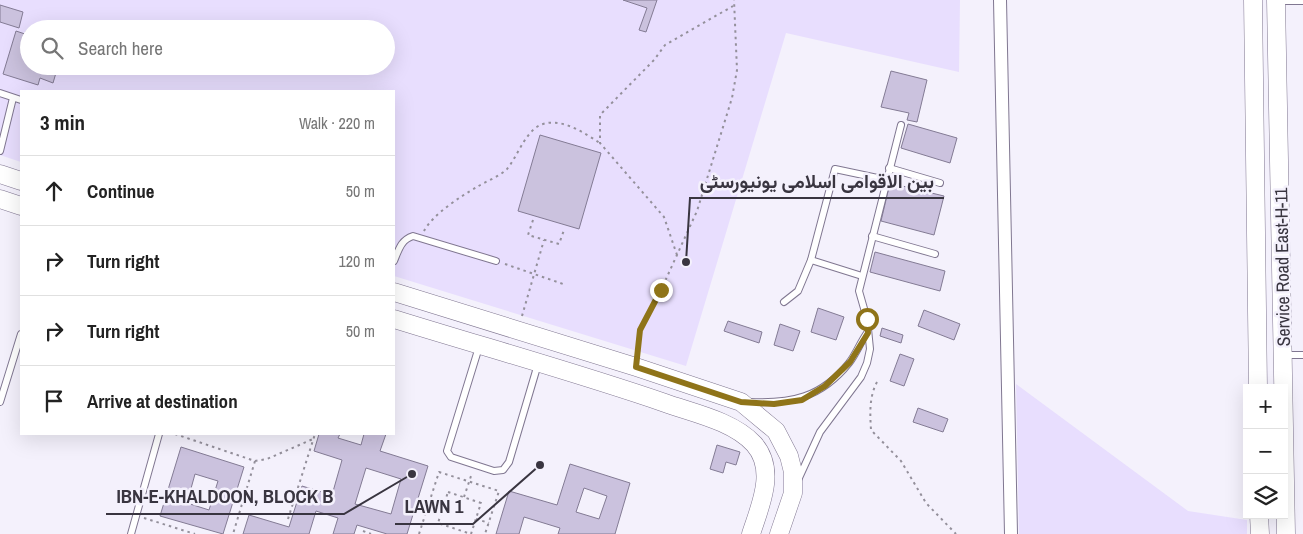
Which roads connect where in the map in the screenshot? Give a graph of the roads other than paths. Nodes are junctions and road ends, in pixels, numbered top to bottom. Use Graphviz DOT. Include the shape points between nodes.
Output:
graph roads {
  1 [pos="1000,0"];
  2 [pos="1253,0"];
  3 [pos="1276,0"];
  4 [pos="1303,1"];
  5 [pos="0,93"];
  6 [pos="14,98"];
  7 [pos="20,100"];
  8 [pos="900,125"];
  9 [pos="0,150"];
  10 [pos="890,168"];
  11 [pos="0,174"];
  12 [pos="886,180"];
  13 [pos="20,181"];
  14 [pos="940,183"];
  15 [pos="0,200"];
  16 [pos="20,206"];
  17 [pos="872,236"];
  18 [pos="935,254"];
  19 [pos="395,258"];
  20 [pos="811,260"];
  21 [pos="496,261"];
  22 [pos="862,276"];
  23 [pos="395,292"];
  24 [pos="784,302"];
  25 [pos="395,319"];
  26 [pos="868,333"];
  27 [pos="1257,333"];
  28 [pos="1284,333"];
  29 [pos="20,337"];
  30 [pos="479,345"];
  31 [pos="1284,355"];
  32 [pos="1303,355"];
  33 [pos="538,362"];
  34 [pos="636,367"];
  35 [pos="1258,384"];
  36 [pos="628,390"];
  37 [pos="0,402"];
  38 [pos="741,402"];
  39 [pos="159,435"];
  40 [pos="793,493"];
  41 [pos="1259,519"];
  42 [pos="131,534"];
  43 [pos="752,534"];
  44 [pos="779,534"];
  45 [pos="1011,534"];
  46 [pos="1260,534"];
  47 [pos="1286,534"];
  1 -- 45 [label="street"];
  2 -- 27 [label="street, Service Road East-H-11"];
  3 -- 4 [label="lane"];
  3 -- 28 [label="street, Service Road East-H-11"];
  5 -- 6 [label="lane"];
  6 -- 7 [label="lane"];
  6 -- 9 [label="lane"];
  8 -- 10 [label="lane"];
  10 -- 12 [label="lane"];
  10 -- 14 [label="lane"];
  11 -- 13 [label="street"];
  12 -- 17 [label="lane"];
  12 -- 20 [label="lane" via="835,169"];
  15 -- 16 [label="street"];
  17 -- 18 [label="lane"];
  17 -- 22 [label="lane"];
  19 -- 21 [label="lane" via="400,244 413,236"];
  20 -- 22 [label="lane"];
  20 -- 24 [label="lane" via="798,291"];
  22 -- 26 [label="lane" via="859,291"];
  23 -- 34 [label="street"];
  25 -- 30 [label="street"];
  26 -- 38 [label="lane" via="844,368 825,386 802,400 774,404"];
  26 -- 40 [label="lane" via="870,349 861,377 820,432"];
  27 -- 28 [label="street"];
  27 -- 35 [label="street, Service Road East-H-11"];
  28 -- 31 [label="street, Service Road East-H-11"];
  29 -- 37 [label="lane"];
  30 -- 33 [label="street"];
  30 -- 33 [label="lane" via="448,448 451,457 494,471 506,467"];
  31 -- 32 [label="lane"];
  31 -- 47 [label="street, Service Road East-H-11"];
  33 -- 36 [label="street"];
  34 -- 36 [label="street"];
  34 -- 38 [label="street"];
  36 -- 43 [label="street" via="714,420 736,430 754,445 763,463 766,489"];
  38 -- 40 [label="street" via="776,431 789,456"];
  39 -- 42 [label="lane"];
  40 -- 44 [label="street"];
  41 -- 46 [label="street"];
}
